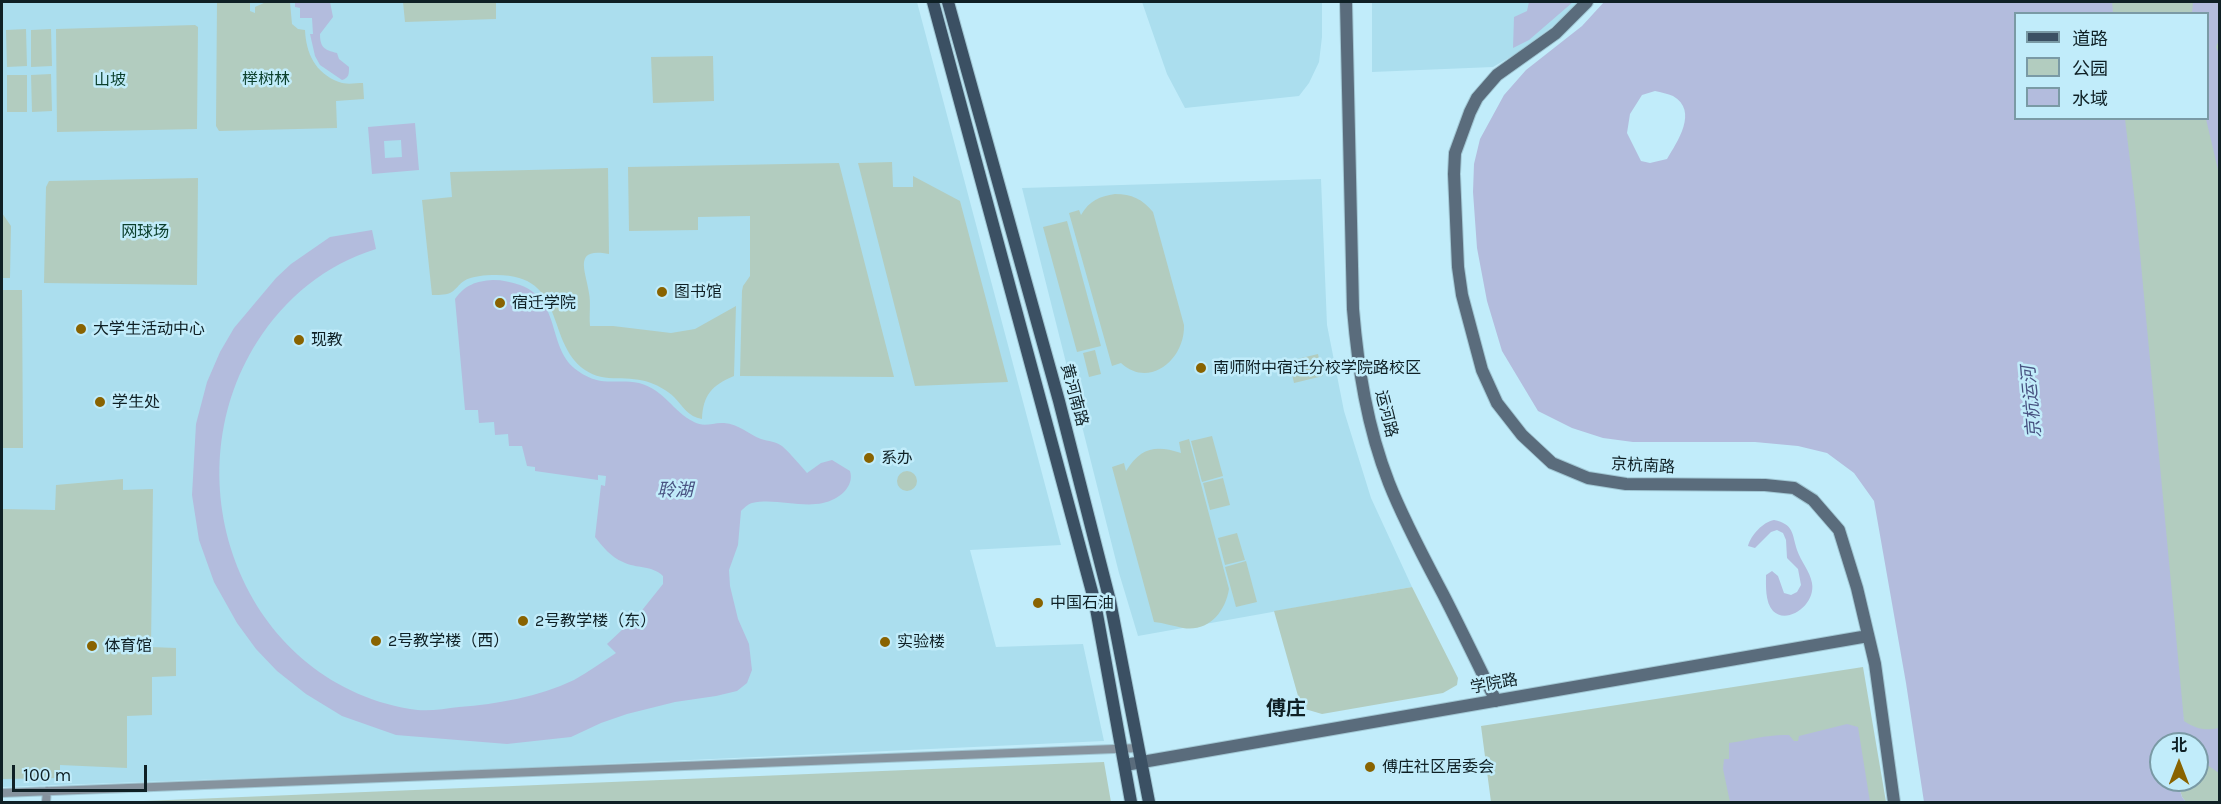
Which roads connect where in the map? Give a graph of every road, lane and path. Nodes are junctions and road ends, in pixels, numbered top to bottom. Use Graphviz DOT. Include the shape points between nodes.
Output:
graph roads {
  1 [pos="933,2"];
  2 [pos="948,2"];
  3 [pos="1346,2"];
  4 [pos="1587,2"];
  5 [pos="1868,636"];
  6 [pos="1496,701"];
  7 [pos="1139,748"];
  8 [pos="1122,749"];
  9 [pos="1142,762"];
  10 [pos="1125,765"];
  11 [pos="47,791"];
  12 [pos="2,793"];
  13 [pos="46,802"];
  14 [pos="1131,802"];
  15 [pos="1149,802"];
  16 [pos="1894,802"];
  1 -- 8 [label="main road, 黄河南路" via="1095,603"];
  2 -- 7 [label="main road, 黄河南路" via="1102,568"];
  3 -- 6 [label="street, 运河路" via="1353,309 1363,388 1374,437 1408,527"];
  4 -- 5 [label="street, 京杭南路" via="1556,33 1497,75 1477,98 1455,153 1458,267 1482,370 1497,403 1521,435 1552,463 1588,478 1626,484 1765,485 1794,488 1813,500 1839,530"];
  5 -- 6 [label="street, 学院路"];
  5 -- 16 [label="street, 京杭南路"];
  6 -- 9 [label="street, 学院路"];
  7 -- 8 [label="street"];
  7 -- 9 [label="main road, 黄河南路"];
  8 -- 10 [label="main road, 黄河南路"];
  8 -- 11 [label="street"];
  9 -- 10 [label="street, 学院路"];
  9 -- 15 [label="main road, 黄河南路"];
  10 -- 14 [label="main road, 黄河南路"];
  11 -- 12 [label="street"];
  11 -- 13 [label="street"];
}
